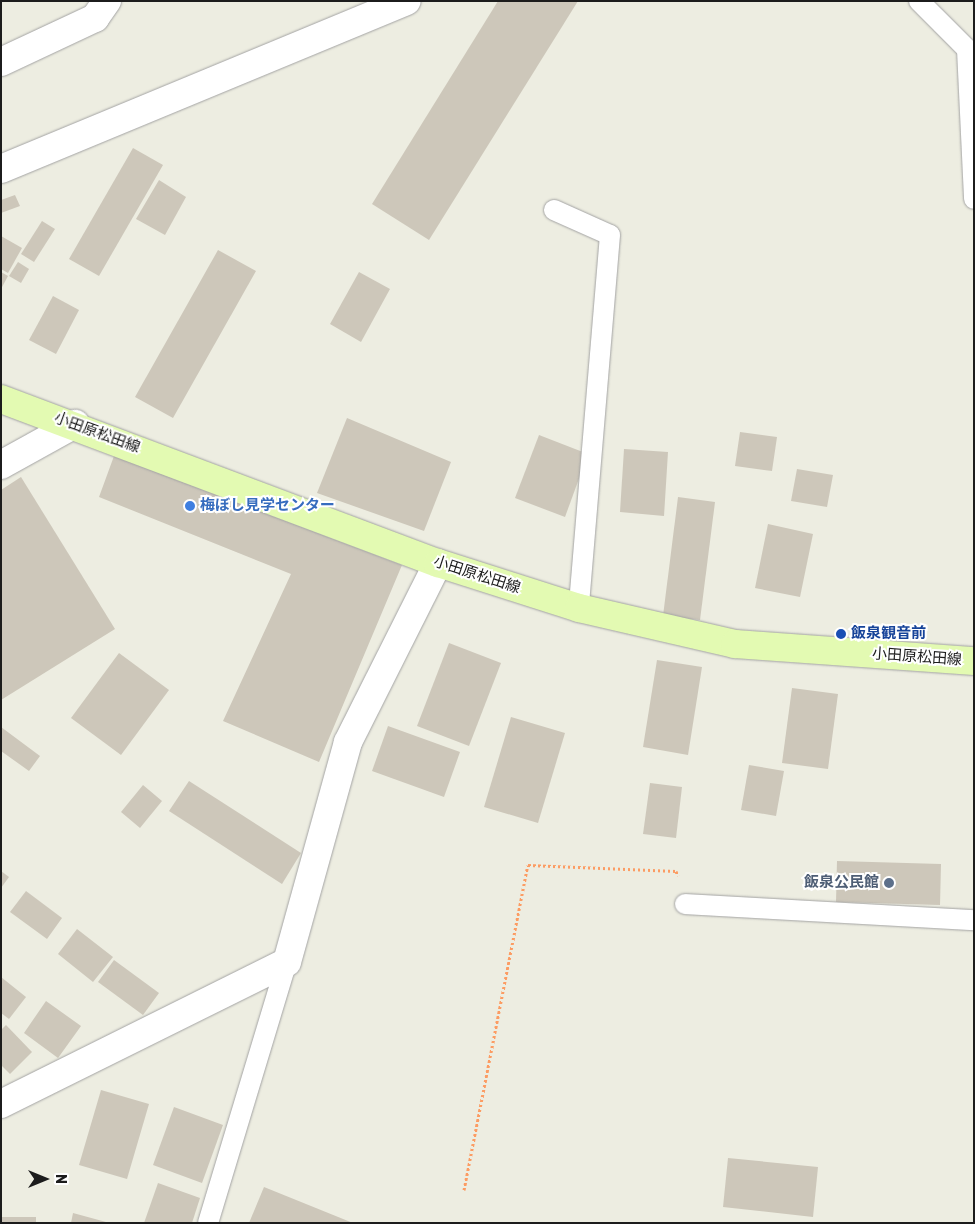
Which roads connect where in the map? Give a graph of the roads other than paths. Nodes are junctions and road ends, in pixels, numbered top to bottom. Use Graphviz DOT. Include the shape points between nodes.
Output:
graph roads {
  1 [pos="107,1"];
  2 [pos="407,1"];
  3 [pos="919,1"];
  4 [pos="1,62"];
  5 [pos="1,168"];
  6 [pos="974,199"];
  7 [pos="554,210"];
  8 [pos="1,399"];
  9 [pos="75,424"];
  10 [pos="1,465"];
  11 [pos="438,563"];
  12 [pos="579,608"];
  13 [pos="974,661"];
  14 [pos="685,904"];
  15 [pos="974,920"];
  16 [pos="288,962"];
  17 [pos="1,1104"];
  18 [pos="208,1223"];
  1 -- 4 [label="street" via="96,18"];
  2 -- 5 [label="street"];
  3 -- 6 [label="lane" via="967,49"];
  7 -- 12 [label="lane" via="610,235"];
  8 -- 9 [label="main road, 小田原松田線"];
  9 -- 10 [label="street"];
  9 -- 11 [label="main road, 小田原松田線"];
  11 -- 12 [label="main road, 小田原松田線"];
  11 -- 16 [label="street" via="348,742"];
  12 -- 13 [label="main road, 小田原松田線" via="735,644"];
  14 -- 15 [label="lane"];
  16 -- 17 [label="street"];
  16 -- 18 [label="lane"];
}
